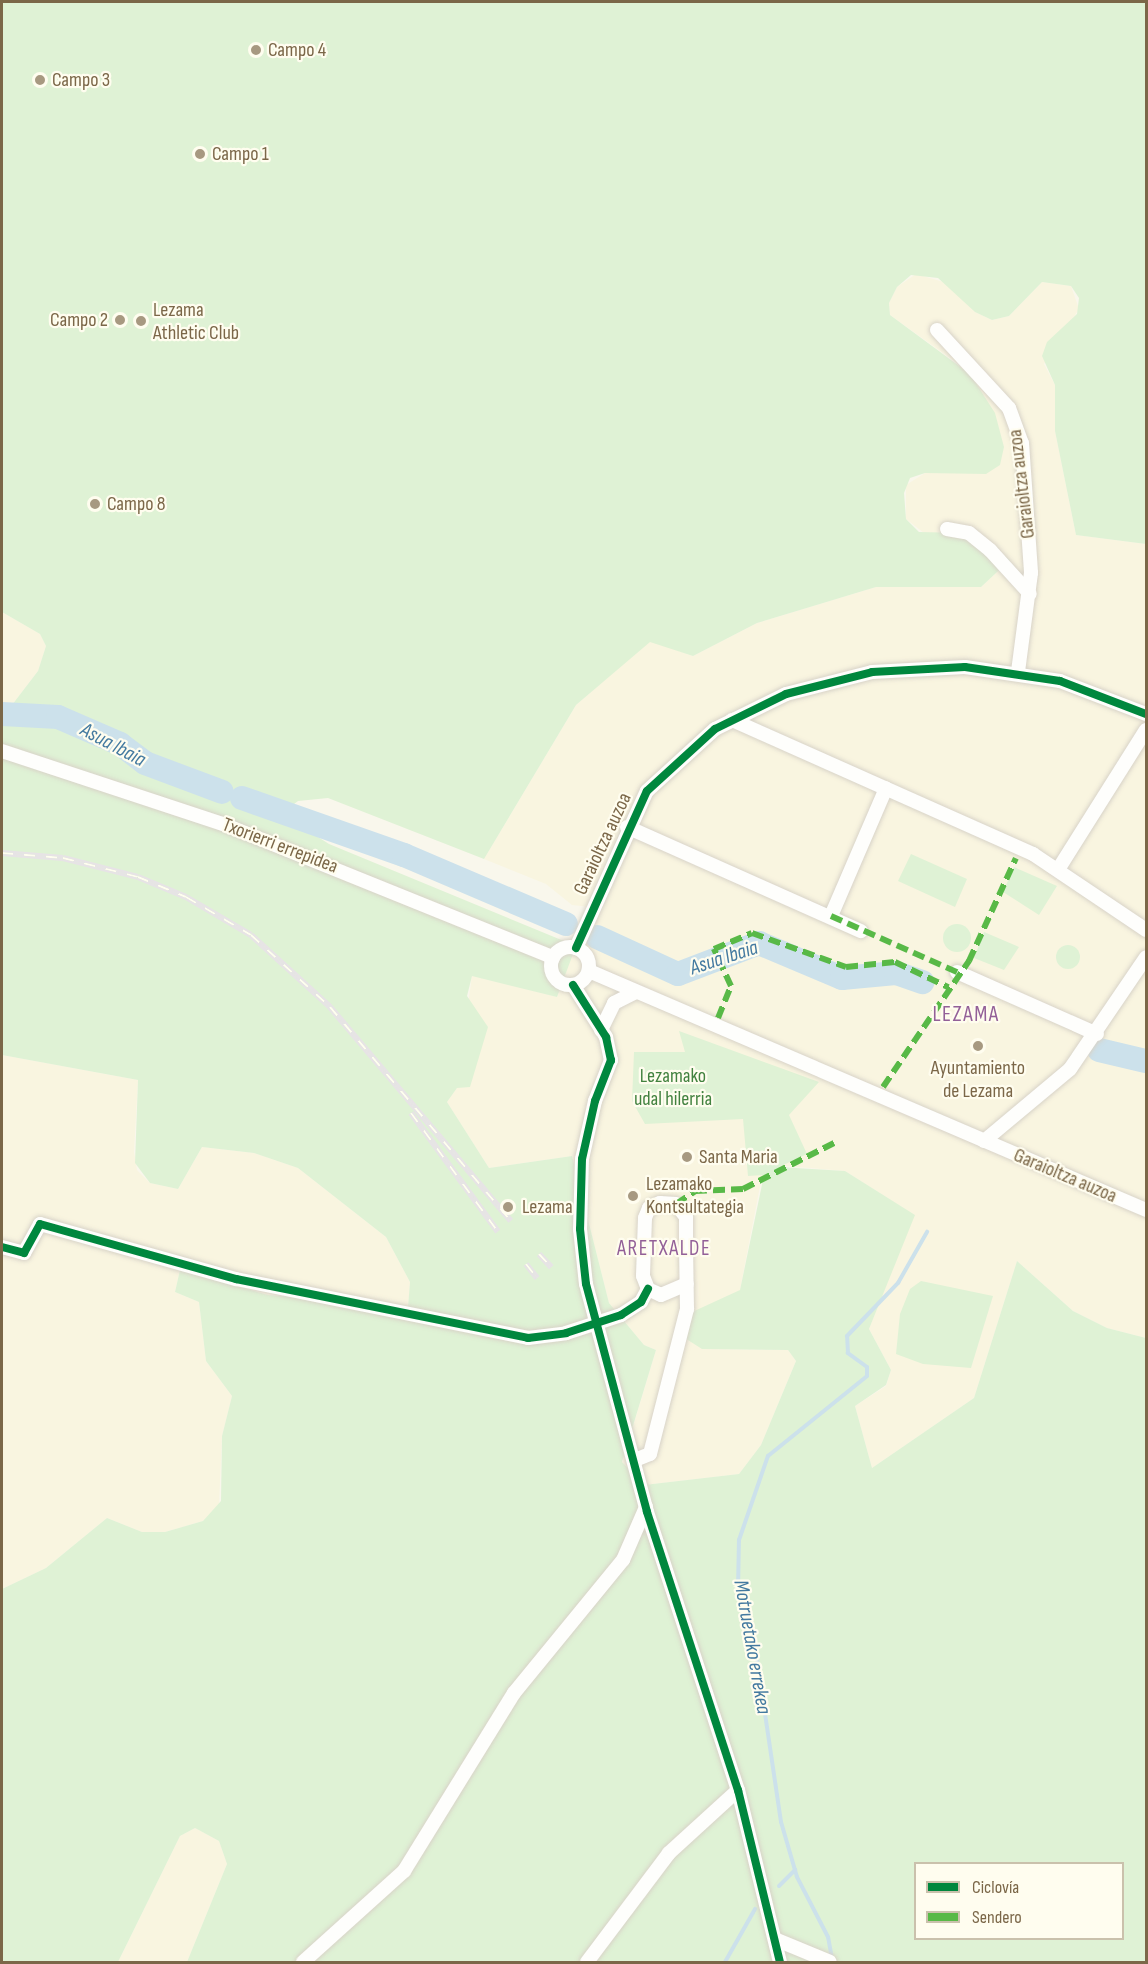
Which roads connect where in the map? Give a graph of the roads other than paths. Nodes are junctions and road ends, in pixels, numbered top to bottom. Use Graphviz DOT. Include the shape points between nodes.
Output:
graph roads {
  1 [pos="937,330"];
  2 [pos="947,529"];
  3 [pos="1030,594"];
  4 [pos="1018,672"];
  5 [pos="758,707"];
  6 [pos="1146,714"];
  7 [pos="732,720"];
  8 [pos="1146,730"];
  9 [pos="760,733"];
  10 [pos="2,751"];
  11 [pos="886,788"];
  12 [pos="627,827"];
  13 [pos="1059,868"];
  14 [pos="831,916"];
  15 [pos="1146,930"];
  16 [pos="861,931"];
  17 [pos="576,948"];
  18 [pos="553,957"];
  19 [pos="1146,957"];
  20 [pos="589,971"];
  21 [pos="957,972"];
  22 [pos="573,985"];
  23 [pos="636,992"];
  24 [pos="601,1030"];
  25 [pos="1097,1034"];
  26 [pos="984,1141"];
  27 [pos="1146,1210"];
  28 [pos="2,1247"];
  29 [pos="687,1284"];
  30 [pos="648,1289"];
  31 [pos="596,1323"];
  32 [pos="635,1460"];
  33 [pos="646,1507"];
  34 [pos="738,1790"];
  35 [pos="777,1940"];
  36 [pos="303,1962"];
  37 [pos="587,1962"];
  38 [pos="780,1962"];
  39 [pos="829,1962"];
  1 -- 3 [label="street, Garaioltza auzoa" via="1017,424 1029,508"];
  2 -- 3 [label="street, Garaioltza auzoa" via="969,533"];
  3 -- 4 [label="street, Garaioltza auzoa"];
  4 -- 5 [label="street, Garaioltza auzoa" via="928,667 872,672"];
  4 -- 6 [label="street, Garaioltza auzoa" via="1060,681"];
  5 -- 7 [label="street, Garaioltza auzoa"];
  5 -- 9 [label="street"];
  7 -- 9 [label="street"];
  7 -- 12 [label="street, Garaioltza auzoa" via="675,761 647,791"];
  8 -- 13 [label="street"];
  9 -- 11 [label="street"];
  10 -- 18 [label="street, Txorierri errepidea" via="223,824"];
  11 -- 13 [label="street"];
  11 -- 14 [label="street"];
  12 -- 14 [label="street, Garaioltza auzoa"];
  12 -- 17 [label="street, Garaioltza auzoa"];
  13 -- 15 [label="street"];
  14 -- 16 [label="street, Garaioltza auzoa"];
  17 -- 18 [label="street" via="563,948"];
  17 -- 20 [label="street" via="587,957"];
  18 -- 22 [label="street" via="553,974"];
  19 -- 25 [label="street, Garaioltza auzoa"];
  20 -- 22 [label="street"];
  20 -- 23 [label="street, Garaioltza auzoa"];
  21 -- 25 [label="street"];
  22 -- 24 [label="street"];
  23 -- 24 [label="street" via="614,1003"];
  23 -- 26 [label="street, Garaioltza auzoa"];
  24 -- 31 [label="street" via="611,1060 587,1131 580,1186 582,1258"];
  25 -- 26 [label="street, Garaioltza auzoa" via="1070,1069"];
  26 -- 27 [label="street, Garaioltza auzoa"];
  28 -- 31 [label="street" via="24,1253 40,1224 379,1312 528,1338"];
  29 -- 30 [label="street" via="676,1293"];
  29 -- 30 [label="street" via="686,1217 676,1204 660,1203 649,1208 645,1218 643,1276"];
  29 -- 32 [label="street" via="679,1358 650,1454"];
  30 -- 31 [label="street" via="642,1302"];
  31 -- 32 [label="street"];
  32 -- 33 [label="street"];
  33 -- 34 [label="street"];
  33 -- 36 [label="street" via="623,1560 514,1693 404,1871"];
  34 -- 35 [label="street"];
  34 -- 37 [label="street" via="669,1853"];
  35 -- 38 [label="street"];
  35 -- 39 [label="street"];
}
